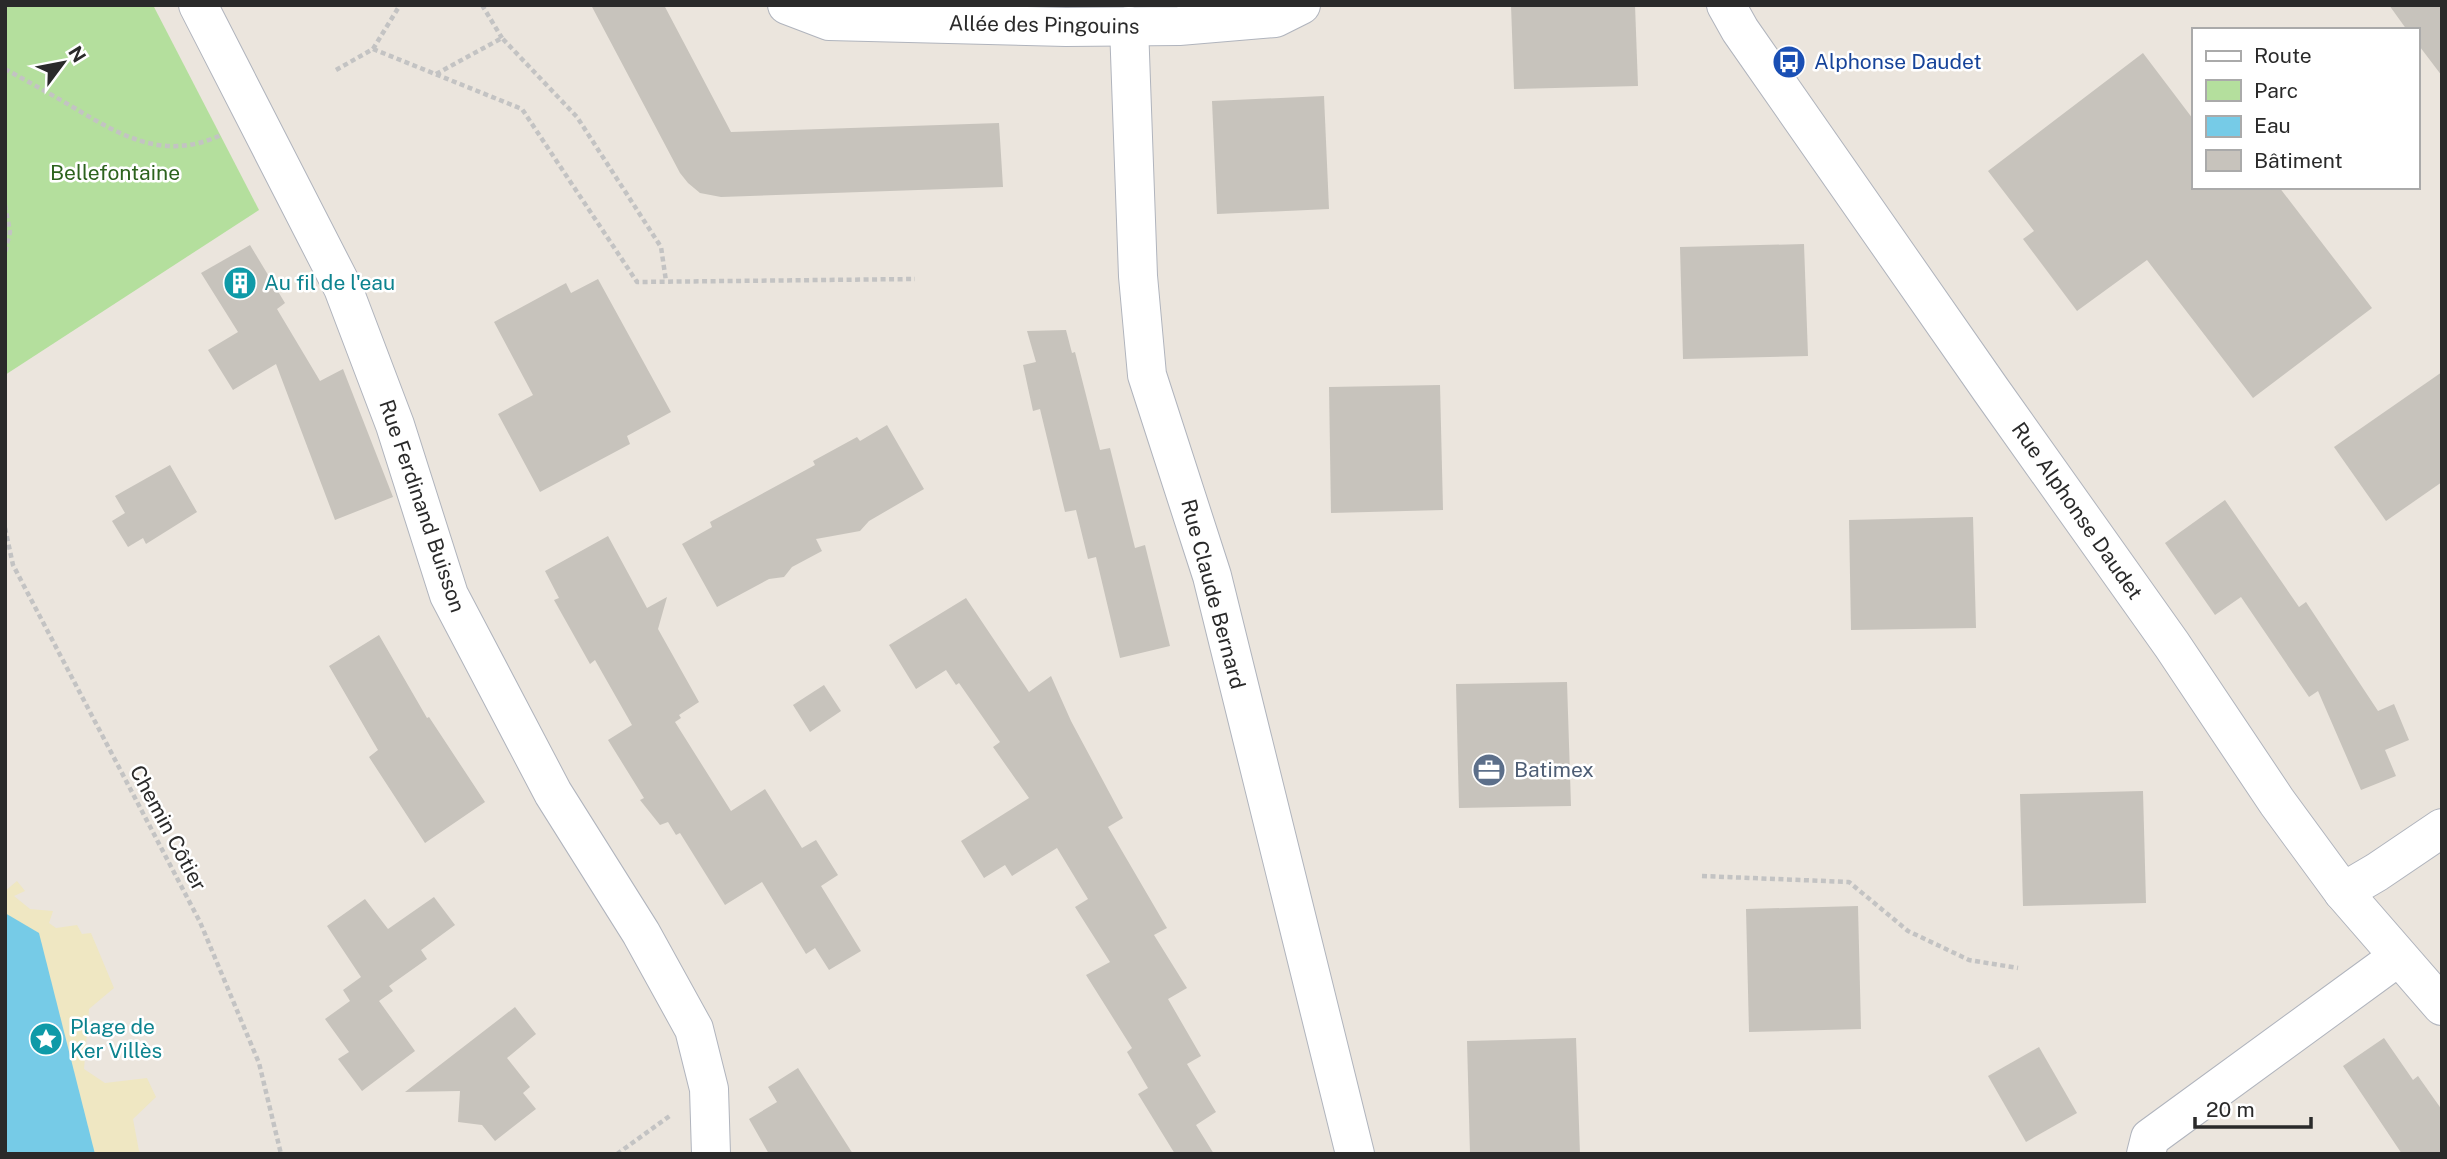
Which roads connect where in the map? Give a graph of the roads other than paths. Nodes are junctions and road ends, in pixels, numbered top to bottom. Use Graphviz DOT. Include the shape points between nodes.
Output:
graph roads {
  1 [pos="198,5"];
  2 [pos="787,5"];
  3 [pos="1301,5"];
  4 [pos="1726,5"];
  5 [pos="1129,26"];
  6 [pos="2442,828"];
  7 [pos="2343,892"];
  8 [pos="2398,957"];
  9 [pos="2442,1006"];
  10 [pos="711,1154"];
  11 [pos="1355,1154"];
  12 [pos="2147,1154"];
  1 -- 10 [label="street, Rue Ferdinand Buisson" via="343,288 395,425 449,595 553,793 641,933 694,1029 709,1088"];
  2 -- 5 [label="street, Allée des Pingouins" via="829,21"];
  3 -- 5 [label="street, Allée des Pingouins" via="1275,18"];
  4 -- 7 [label="street, Rue Alphonse Daudet"];
  5 -- 11 [label="street, Rue Claude Bernard" via="1138,276 1147,375 1212,576"];
  6 -- 7 [label="street"];
  7 -- 8 [label="street, Rue Alphonse Daudet"];
  8 -- 9 [label="street, Rue Alphonse Daudet"];
  8 -- 12 [label="street" via="2150,1138"];
}
